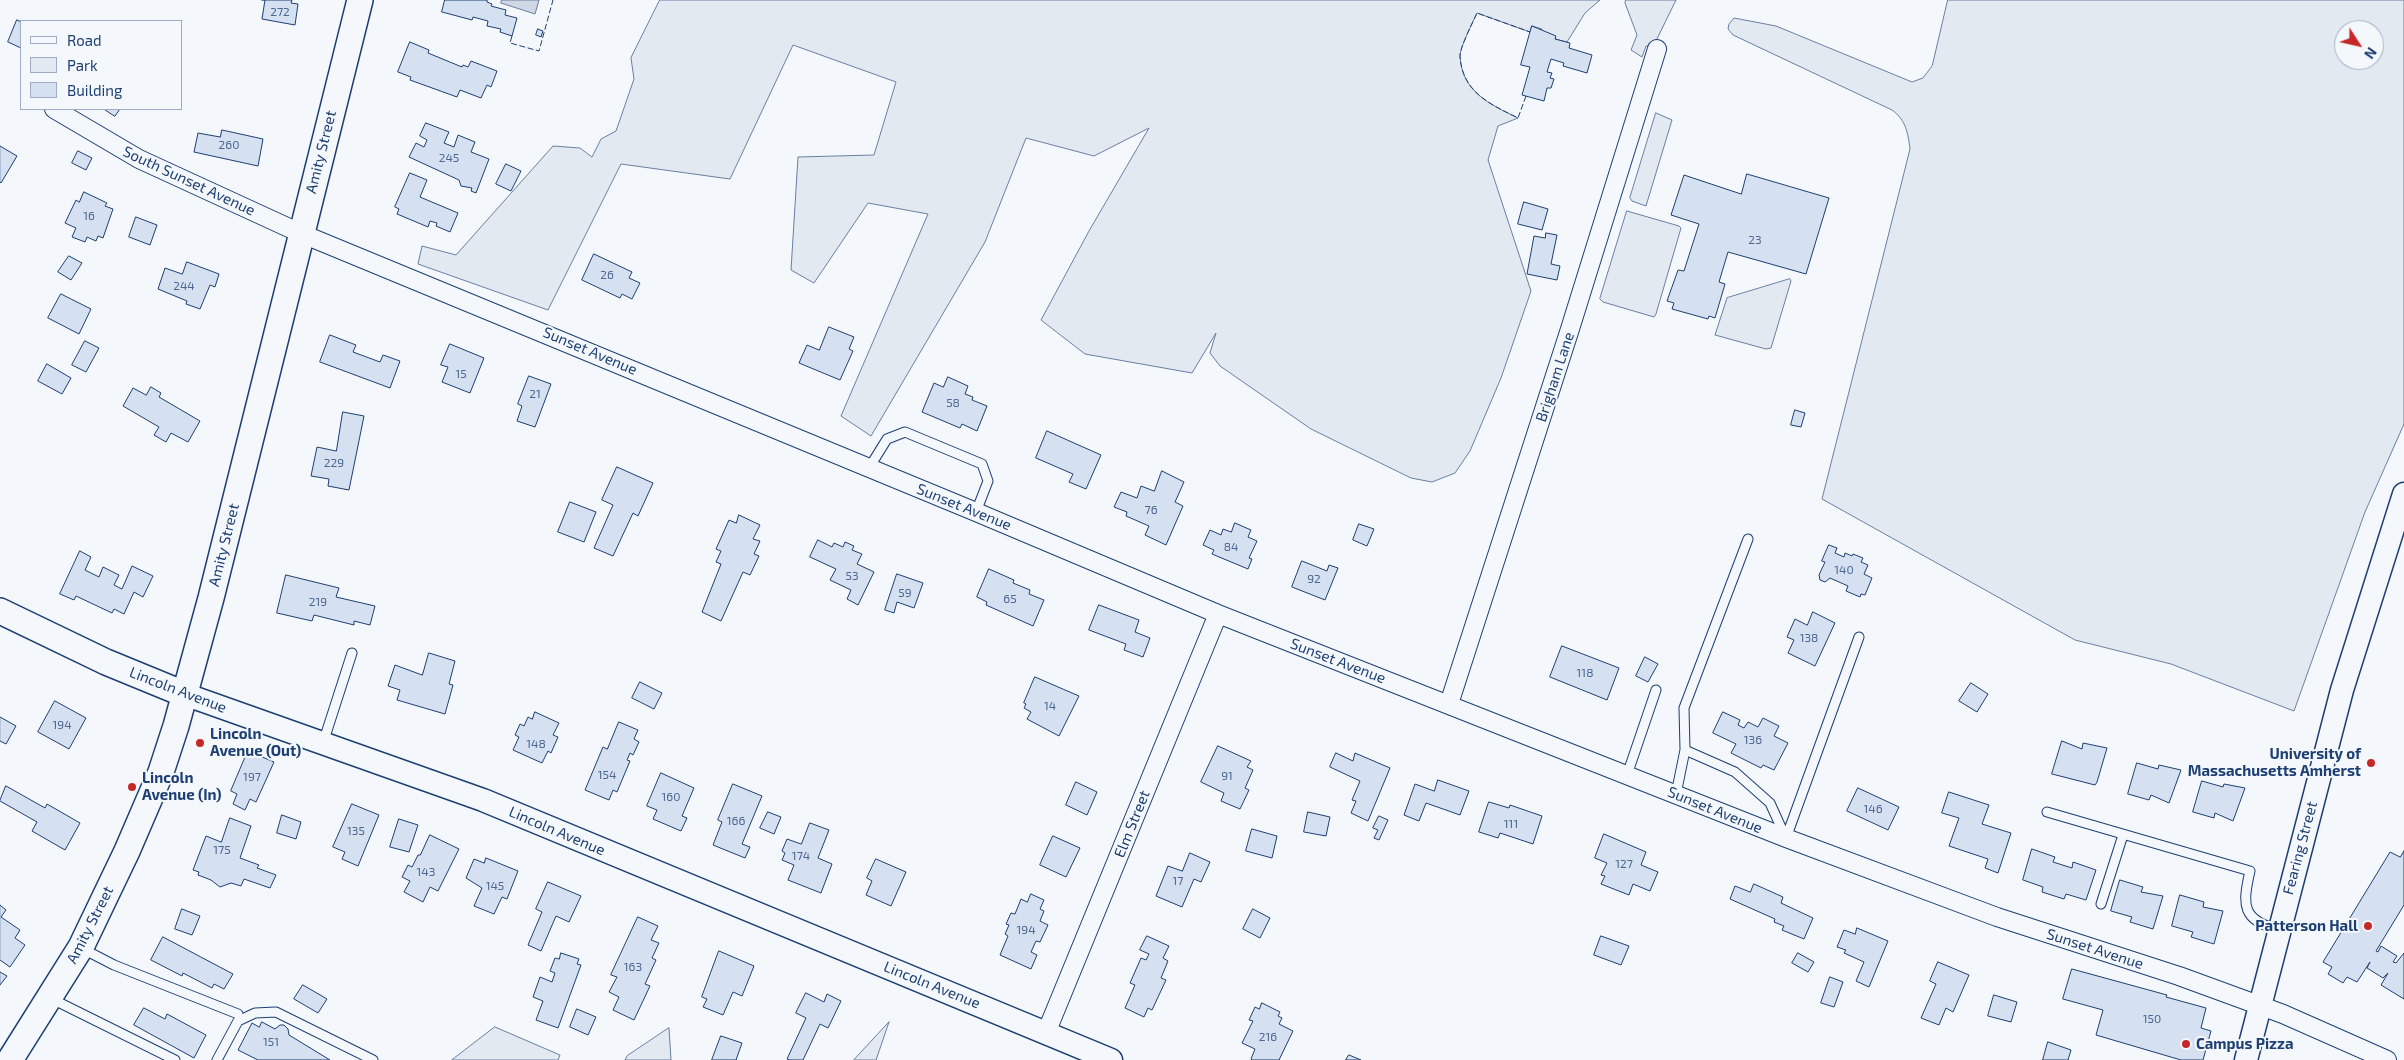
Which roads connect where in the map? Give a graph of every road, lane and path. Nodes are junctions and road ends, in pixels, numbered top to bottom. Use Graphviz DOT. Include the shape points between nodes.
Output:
graph roads {
  1 [pos="360,0"];
  2 [pos="1657,49"];
  3 [pos="56,110"];
  4 [pos="300,233"];
  5 [pos="869,468"];
  6 [pos="2404,494"];
  7 [pos="976,512"];
  8 [pos="1748,539"];
  9 [pos="0,610"];
  10 [pos="1218,614"];
  11 [pos="1859,637"];
  12 [pos="352,653"];
  13 [pos="1656,690"];
  14 [pos="184,694"];
  15 [pos="1449,704"];
  16 [pos="323,743"];
  17 [pos="1684,750"];
  18 [pos="1627,775"];
  19 [pos="1676,794"];
  20 [pos="2047,812"];
  21 [pos="2123,835"];
  22 [pos="1786,838"];
  23 [pos="2101,904"];
  24 [pos="2279,930"];
  25 [pos="81,947"];
  26 [pos="50,998"];
  27 [pos="2260,1006"];
  28 [pos="238,1014"];
  29 [pos="1046,1033"];
  30 [pos="10,1060"];
  31 [pos="175,1060"];
  32 [pos="217,1060"];
  33 [pos="373,1060"];
  34 [pos="1112,1060"];
  35 [pos="2246,1060"];
  36 [pos="2387,1060"];
  1 -- 4 [label="main road, Amity Street"];
  2 -- 15 [label="street, Brigham Lane"];
  3 -- 4 [label="street, South Sunset Avenue" via="139,159"];
  4 -- 5 [label="street, Sunset Avenue"];
  4 -- 14 [label="main road, Amity Street" via="211,598"];
  5 -- 7 [label="street, Sunset Avenue"];
  5 -- 7 [label="lane" via="887,440 905,432 982,464 988,481"];
  6 -- 24 [label="street, Fearing Street" via="2342,690"];
  7 -- 10 [label="street, Sunset Avenue"];
  8 -- 17 [label="lane" via="1684,708"];
  9 -- 14 [label="main road, Lincoln Avenue" via="106,662"];
  10 -- 15 [label="street, Sunset Avenue"];
  10 -- 29 [label="street, Elm Street"];
  11 -- 22 [label="lane"];
  12 -- 16 [label="lane"];
  13 -- 18 [label="lane"];
  14 -- 16 [label="street, Lincoln Avenue"];
  14 -- 25 [label="main road, Amity Street" via="161,772"];
  15 -- 18 [label="street, Sunset Avenue"];
  16 -- 29 [label="street, Lincoln Avenue" via="482,800"];
  17 -- 19 [label="lane"];
  17 -- 22 [label="lane" via="1734,772 1770,803"];
  18 -- 19 [label="street, Sunset Avenue"];
  19 -- 22 [label="street, Sunset Avenue"];
  20 -- 21 [label="lane"];
  21 -- 23 [label="lane"];
  21 -- 24 [label="lane" via="2250,872 2246,910 2262,925"];
  22 -- 27 [label="street, Sunset Avenue" via="1997,917"];
  24 -- 27 [label="street, Fearing Street"];
  25 -- 26 [label="main road, Amity Street"];
  25 -- 28 [label="lane" via="114,965"];
  26 -- 30 [label="main road, Amity Street"];
  26 -- 31 [label="lane"];
  27 -- 35 [label="street, Fearing Street"];
  27 -- 36 [label="street, Sunset Avenue"];
  29 -- 34 [label="street, Lincoln Avenue"];
  32 -- 33 [label="lane" via="238,1021 255,1012 276,1012"];
}
